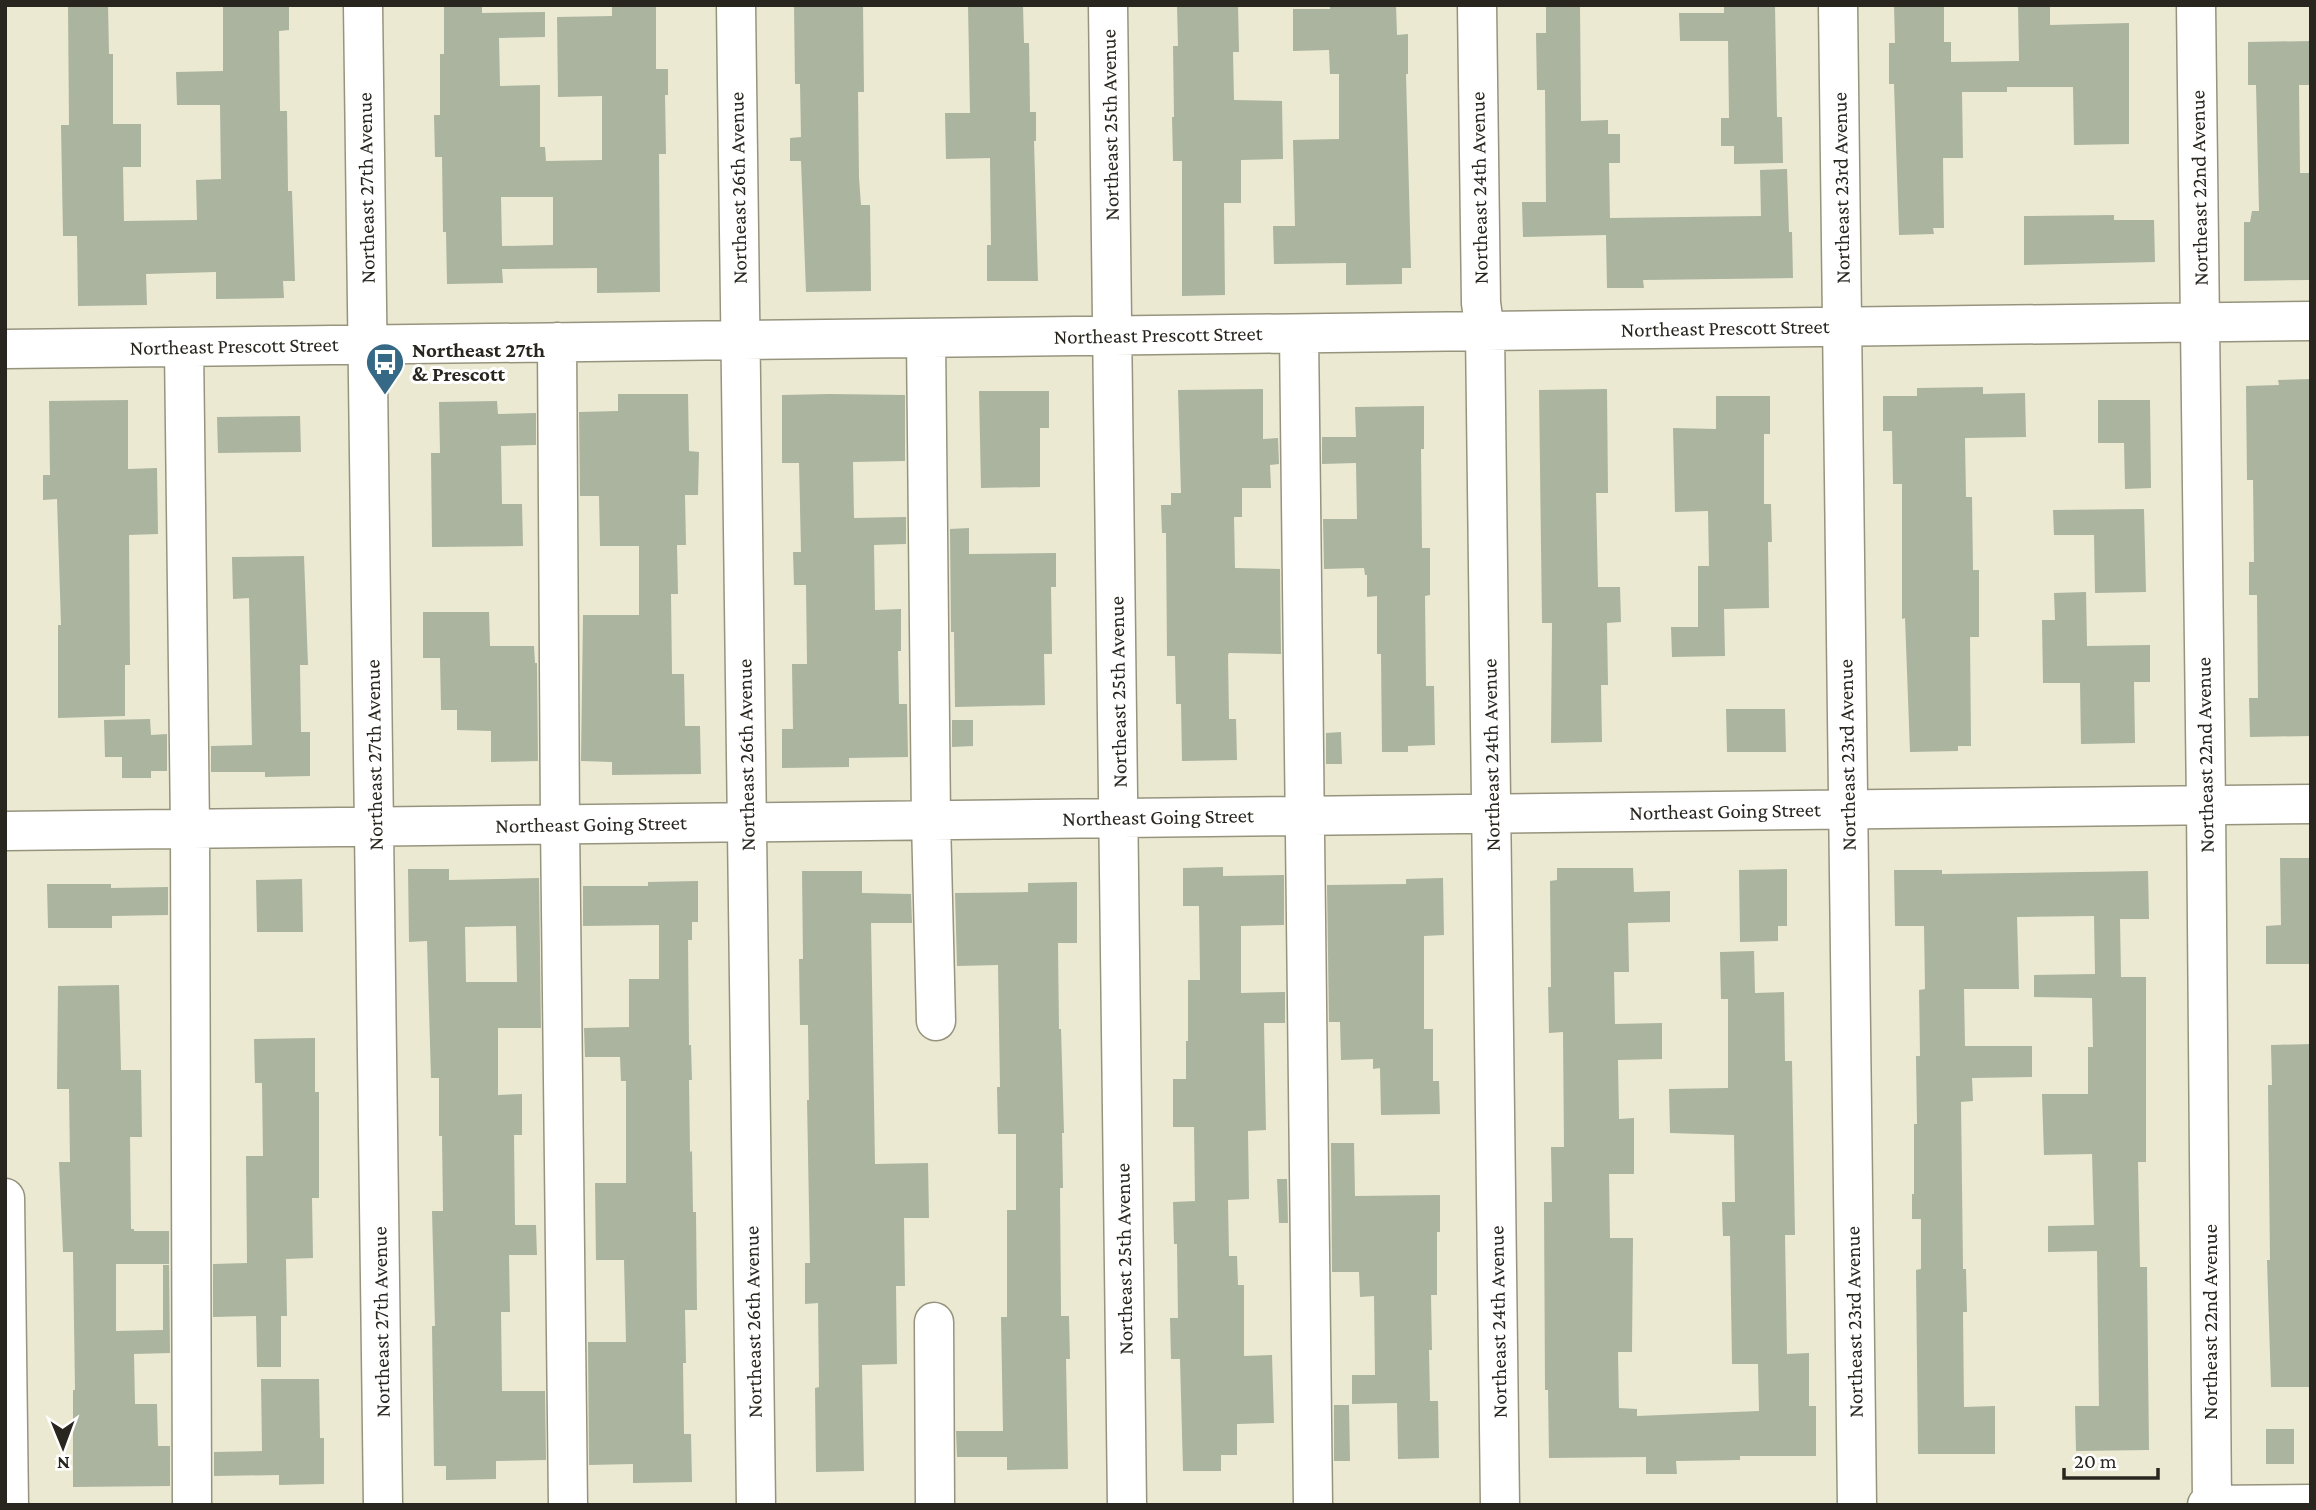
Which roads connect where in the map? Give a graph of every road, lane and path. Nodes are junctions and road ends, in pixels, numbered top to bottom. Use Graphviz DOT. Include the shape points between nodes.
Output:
graph roads {
  1 [pos="363,5"];
  2 [pos="736,5"];
  3 [pos="1108,5"];
  4 [pos="1477,5"];
  5 [pos="1838,5"];
  6 [pos="2196,5"];
  7 [pos="2311,321"];
  8 [pos="2201,322"];
  9 [pos="1843,327"];
  10 [pos="1485,331"];
  11 [pos="1299,334"];
  12 [pos="1113,336"];
  13 [pos="926,338"];
  14 [pos="741,340"];
  15 [pos="557,342"];
  16 [pos="369,344"];
  17 [pos="184,347"];
  18 [pos="5,349"];
  19 [pos="2311,804"];
  20 [pos="2206,805"];
  21 [pos="1848,810"];
  22 [pos="1492,814"];
  23 [pos="1305,816"];
  24 [pos="1119,818"];
  25 [pos="931,820"];
  26 [pos="746,822"];
  27 [pos="560,824"];
  28 [pos="374,826"];
  29 [pos="190,829"];
  30 [pos="5,831"];
  31 [pos="936,1021"];
  32 [pos="5,1198"];
  33 [pos="934,1322"];
  34 [pos="2311,1504"];
  35 [pos="9,1505"];
  36 [pos="192,1505"];
  37 [pos="383,1505"];
  38 [pos="569,1505"];
  39 [pos="756,1505"];
  40 [pos="935,1505"];
  41 [pos="1127,1505"];
  42 [pos="1312,1505"];
  43 [pos="1500,1505"];
  44 [pos="1857,1505"];
  45 [pos="2210,1505"];
  1 -- 16 [label="street, Northeast 27th Avenue"];
  2 -- 14 [label="street, Northeast 26th Avenue"];
  3 -- 12 [label="street, Northeast 25th Avenue"];
  4 -- 10 [label="street, Northeast 24th Avenue"];
  5 -- 9 [label="street, Northeast 23rd Avenue"];
  6 -- 8 [label="street, Northeast 22nd Avenue"];
  7 -- 8 [label="street, Northeast Prescott Street"];
  8 -- 9 [label="street, Northeast Prescott Street"];
  8 -- 20 [label="street, Northeast 22nd Avenue"];
  9 -- 10 [label="street, Northeast Prescott Street"];
  9 -- 21 [label="street, Northeast 23rd Avenue"];
  10 -- 11 [label="street, Northeast Prescott Street"];
  10 -- 22 [label="street, Northeast 24th Avenue"];
  11 -- 12 [label="street, Northeast Prescott Street"];
  11 -- 23 [label="street"];
  12 -- 13 [label="street, Northeast Prescott Street"];
  12 -- 24 [label="street, Northeast 25th Avenue"];
  13 -- 14 [label="street, Northeast Prescott Street"];
  13 -- 25 [label="street"];
  14 -- 15 [label="street, Northeast Prescott Street"];
  14 -- 26 [label="street, Northeast 26th Avenue"];
  15 -- 16 [label="street, Northeast Prescott Street"];
  15 -- 27 [label="street"];
  16 -- 17 [label="street, Northeast Prescott Street"];
  16 -- 28 [label="street, Northeast 27th Avenue"];
  17 -- 18 [label="street, Northeast Prescott Street"];
  17 -- 29 [label="street"];
  19 -- 20 [label="street, Northeast Going Street"];
  20 -- 21 [label="street, Northeast Going Street"];
  20 -- 45 [label="street, Northeast 22nd Avenue"];
  21 -- 22 [label="street, Northeast Going Street"];
  21 -- 44 [label="street, Northeast 23rd Avenue"];
  22 -- 23 [label="street, Northeast Going Street"];
  22 -- 43 [label="street, Northeast 24th Avenue"];
  23 -- 24 [label="street, Northeast Going Street"];
  23 -- 42 [label="street"];
  24 -- 25 [label="street, Northeast Going Street"];
  24 -- 41 [label="street, Northeast 25th Avenue"];
  25 -- 26 [label="street, Northeast Going Street"];
  25 -- 31 [label="street"];
  26 -- 27 [label="street, Northeast Going Street"];
  26 -- 39 [label="street, Northeast 26th Avenue"];
  27 -- 28 [label="street, Northeast Going Street"];
  27 -- 38 [label="street"];
  28 -- 29 [label="street, Northeast Going Street"];
  28 -- 37 [label="street, Northeast 27th Avenue"];
  29 -- 30 [label="street, Northeast Going Street"];
  29 -- 36 [label="street"];
  32 -- 35 [label="street"];
  33 -- 40 [label="street"];
  34 -- 45 [label="street"];
}
